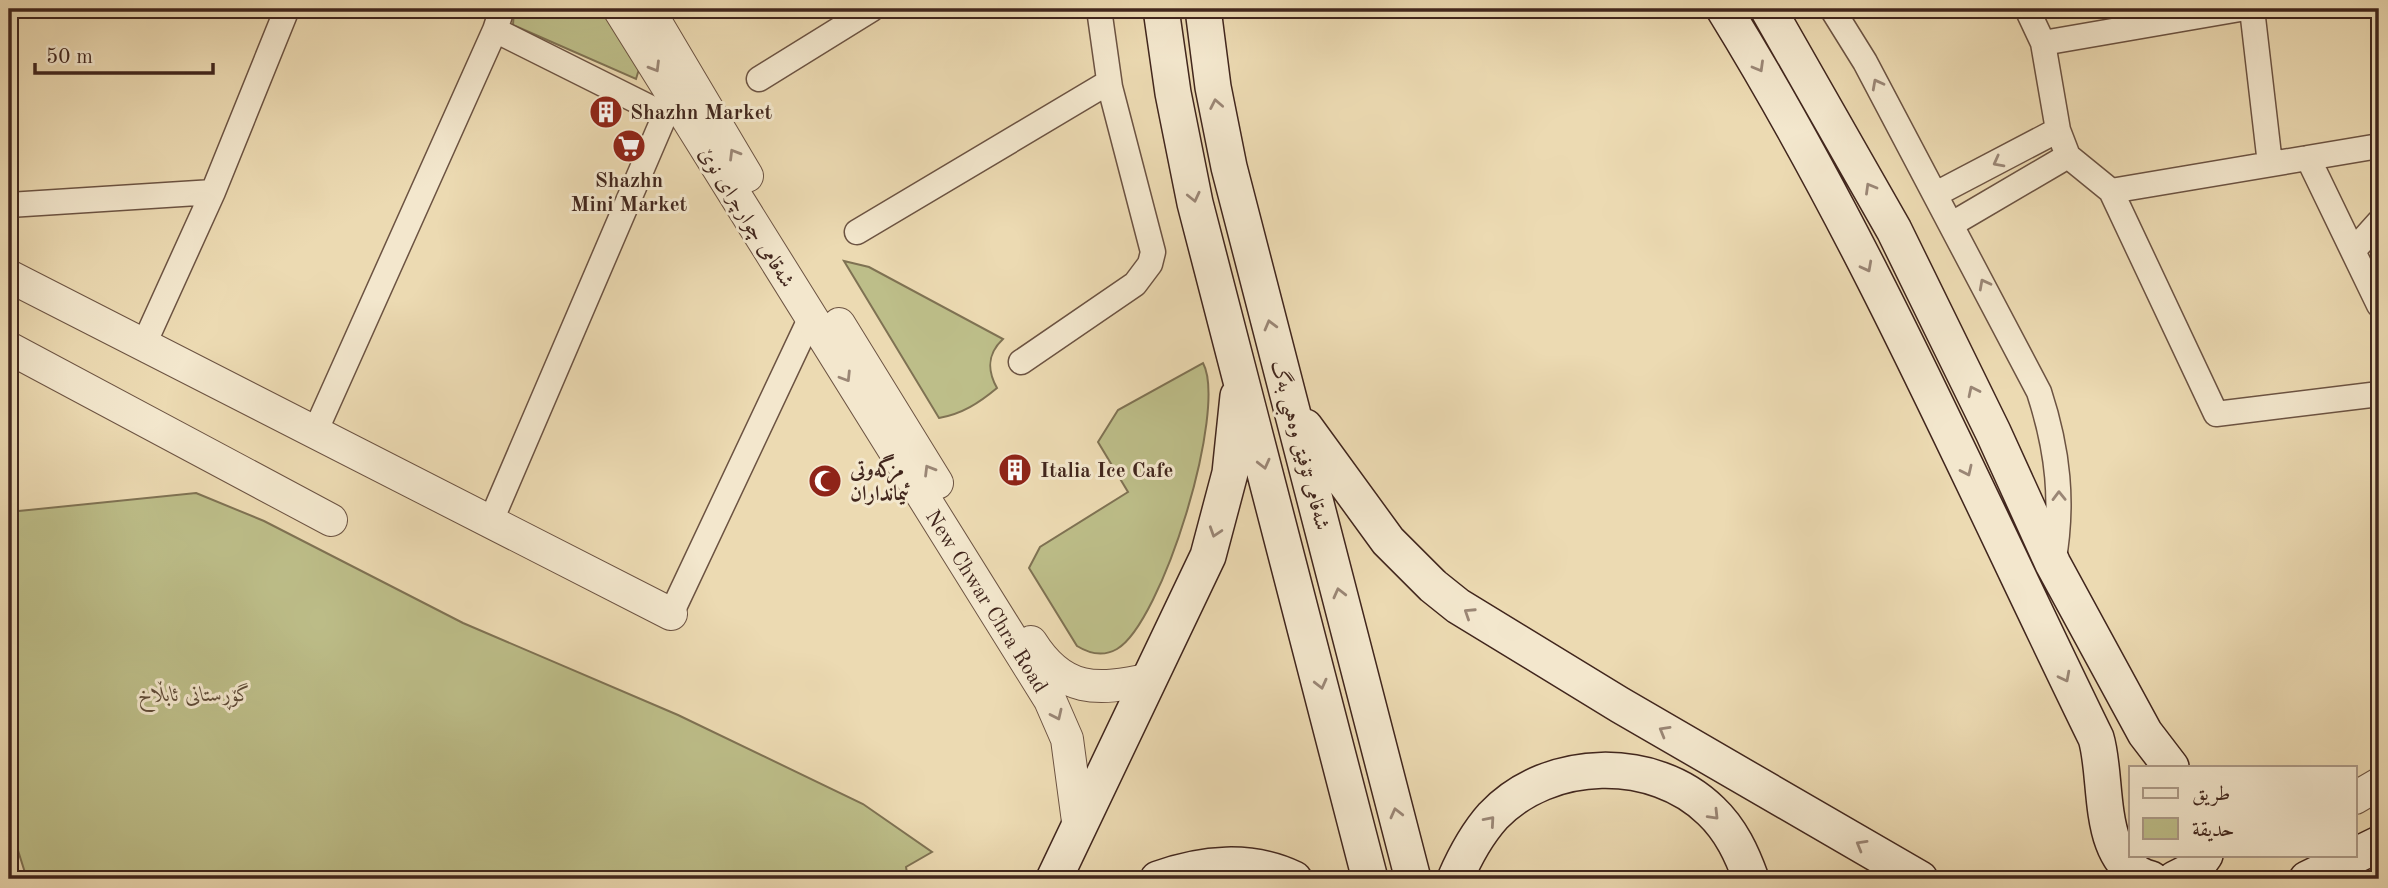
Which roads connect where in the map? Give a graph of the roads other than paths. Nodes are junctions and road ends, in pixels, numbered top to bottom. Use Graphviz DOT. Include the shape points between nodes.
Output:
graph roads {
  1 [pos="287,9"];
  2 [pos="619,9"];
  3 [pos="648,9"];
  4 [pos="872,9"];
  5 [pos="1099,9"];
  6 [pos="1161,9"];
  7 [pos="1203,9"];
  8 [pos="1724,9"];
  9 [pos="1768,9"];
  10 [pos="1832,9"];
  11 [pos="2027,9"];
  12 [pos="2240,9"];
  13 [pos="2252,9"];
  14 [pos="498,19"];
  15 [pos="2043,43"];
  16 [pos="759,79"];
  17 [pos="1109,82"];
  18 [pos="670,108"];
  19 [pos="2058,130"];
  20 [pos="2379,146"];
  21 [pos="2068,156"];
  22 [pos="2308,158"];
  23 [pos="2270,164"];
  24 [pos="2111,191"];
  25 [pos="213,192"];
  26 [pos="1936,194"];
  27 [pos="9,205"];
  28 [pos="2379,222"];
  29 [pos="1952,224"];
  30 [pos="857,232"];
  31 [pos="2353,251"];
  32 [pos="9,276"];
  33 [pos="2379,304"];
  34 [pos="822,317"];
  35 [pos="144,344"];
  36 [pos="9,348"];
  37 [pos="1021,362"];
  38 [pos="1240,368"];
  39 [pos="2379,394"];
  40 [pos="1292,410"];
  41 [pos="315,432"];
  42 [pos="331,520"];
  43 [pos="490,523"];
  44 [pos="2053,564"];
  45 [pos="671,614"];
  46 [pos="1150,679"];
  47 [pos="2171,765"];
  48 [pos="2379,784"];
  49 [pos="2356,797"];
  50 [pos="1079,828"];
  51 [pos="2379,844"];
  52 [pos="2356,855"];
  53 [pos="2204,856"];
  54 [pos="2354,856"];
  55 [pos="1054,879"];
  56 [pos="1158,879"];
  57 [pos="1294,879"];
  58 [pos="1370,879"];
  59 [pos="1413,879"];
  60 [pos="1455,879"];
  61 [pos="1751,879"];
  62 [pos="1920,879"];
  63 [pos="2151,879"];
  64 [pos="2175,879"];
  65 [pos="2307,879"];
  1 -- 25 [label="street"];
  2 -- 18 [label="street, شەقامی چوارچرای نوێ, one-way"];
  34 -- 3 [label="street, شەقامی چوارچرای نوێ, one-way" via="763,204"];
  4 -- 16 [label="street"];
  5 -- 17 [label="street"];
  6 -- 38 [label="main road, شەقامی تۆفیق وەهبی بەگ, one-way" via="1183,148"];
  40 -- 7 [label="main road, شەقامی تۆفیق وەهبی بەگ, one-way" via="1229,167"];
  8 -- 63 [label="main road, one-way" via="1896,321 2096,738 2104,769 2106,817 2116,847 2133,871"];
  44 -- 9 [label="main road, one-way" via="1894,230"];
  26 -- 10 [label="street, one-way"];
  11 -- 15 [label="street"];
  12 -- 15 [label="street"];
  13 -- 23 [label="street"];
  14 -- 18 [label="street"];
  14 -- 41 [label="street"];
  15 -- 19 [label="street"];
  17 -- 30 [label="street"];
  17 -- 37 [label="street" via="1151,240 1150,264 1135,284"];
  18 -- 34 [label="street, شەقامی چوارچرای نوێ"];
  18 -- 43 [label="street"];
  19 -- 21 [label="street"];
  19 -- 26 [label="street, one-way"];
  20 -- 22 [label="street"];
  21 -- 24 [label="street"];
  21 -- 29 [label="street"];
  22 -- 23 [label="street"];
  22 -- 31 [label="street"];
  23 -- 24 [label="street"];
  24 -- 39 [label="street" via="2216,414"];
  25 -- 27 [label="street"];
  25 -- 35 [label="street"];
  26 -- 29 [label="street"];
  28 -- 31 [label="street"];
  44 -- 29 [label="street, one-way" via="2060,506 2049,419 2027,365"];
  31 -- 33 [label="street"];
  32 -- 35 [label="street"];
  34 -- 45 [label="street"];
  46 -- 34 [label="street, New Chwar Chra Road, one-way" via="1115,687 1083,685 1060,675 1042,659"];
  34 -- 50 [label="street, New Chwar Chra Road, one-way" via="1050,700 1067,739"];
  35 -- 41 [label="street"];
  36 -- 42 [label="street"];
  38 -- 46 [label="main road, one-way" via="1230,474 1221,515 1208,555"];
  38 -- 58 [label="main road, شەقامی تۆفیق وەهبی بەگ, one-way"];
  59 -- 40 [label="main road, شەقامی تۆفیق وەهبی بەگ, one-way"];
  62 -- 40 [label="main road, one-way" via="1458,606 1388,541"];
  41 -- 43 [label="street"];
  43 -- 45 [label="street"];
  44 -- 47 [label="main road" via="2145,733"];
  46 -- 50 [label="main road"];
  48 -- 49 [label="street"];
  50 -- 55 [label="main road"];
  51 -- 52 [label="main road"];
  53 -- 64 [label="main road" via="2195,869"];
  54 -- 65 [label="main road"];
  56 -- 57 [label="main road" via="1193,866 1245,865"];
  60 -- 61 [label="main road, one-way" via="1471,845 1504,807 1559,776 1597,770 1635,772 1688,793 1730,832"];
}
